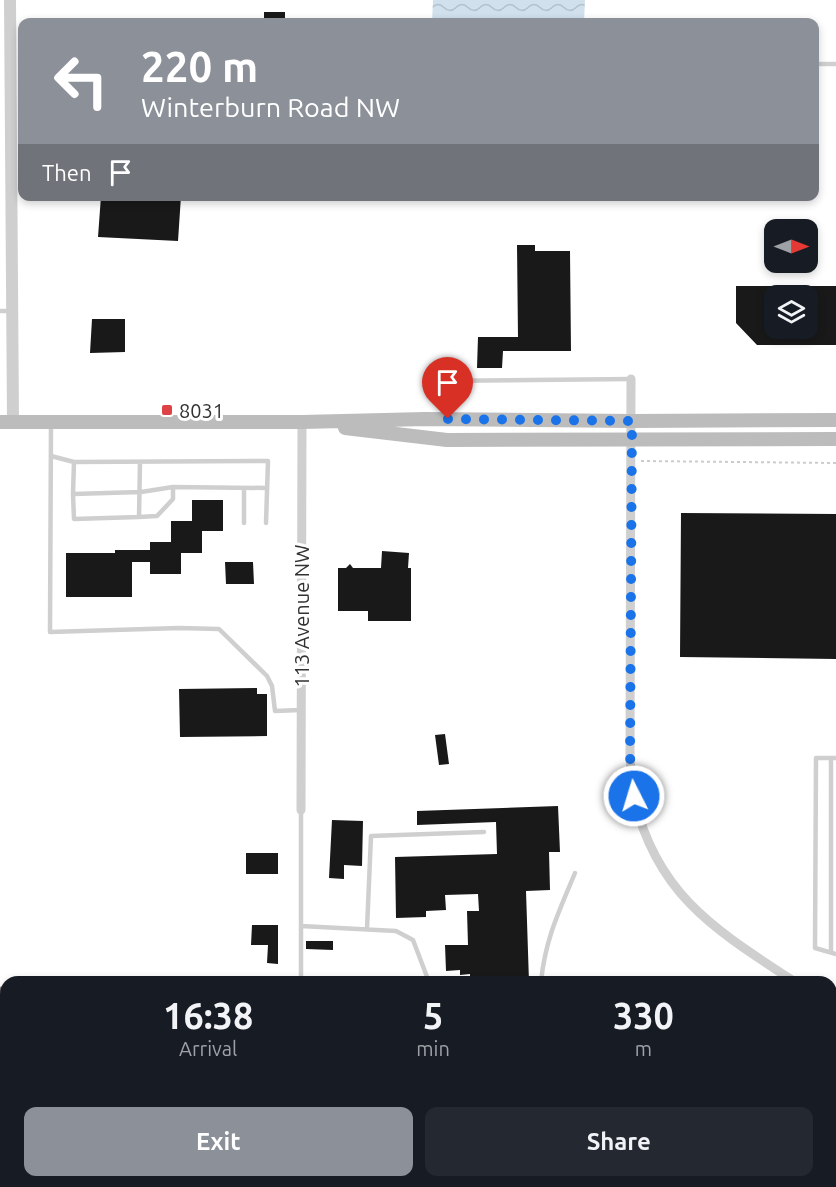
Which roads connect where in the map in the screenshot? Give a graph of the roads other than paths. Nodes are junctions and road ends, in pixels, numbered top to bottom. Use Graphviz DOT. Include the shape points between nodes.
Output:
graph roads {
  1 [pos="10,0"];
  2 [pos="819,64"];
  3 [pos="836,64"];
  4 [pos="6,311"];
  5 [pos="631,379"];
  6 [pos="433,381"];
  7 [pos="836,420"];
  8 [pos="632,421"];
  9 [pos="6,422"];
  10 [pos="51,422"];
  11 [pos="302,422"];
  12 [pos="836,440"];
  13 [pos="631,441"];
  14 [pos="51,456"];
  15 [pos="74,462"];
  16 [pos="140,462"];
  17 [pos="173,487"];
  18 [pos="244,488"];
  19 [pos="267,488"];
  20 [pos="141,492"];
  21 [pos="73,494"];
  22 [pos="139,517"];
  23 [pos="244,523"];
  24 [pos="266,523"];
  25 [pos="301,710"];
  26 [pos="833,758"];
  27 [pos="301,810"];
  28 [pos="484,832"];
  29 [pos="575,873"];
  30 [pos="301,926"];
  31 [pos="367,929"];
  32 [pos="833,953"];
  33 [pos="301,976"];
  34 [pos="427,976"];
  35 [pos="542,976"];
  36 [pos="786,976"];
  1 -- 4 [label="street"];
  2 -- 3 [label="lane"];
  4 -- 9 [label="street"];
  5 -- 6 [label="lane"];
  5 -- 8 [label="street"];
  7 -- 8 [label="main road"];
  8 -- 11 [label="main road"];
  8 -- 13 [label="street"];
  9 -- 10 [label="main road"];
  10 -- 11 [label="main road"];
  10 -- 14 [label="lane"];
  11 -- 13 [label="main road" via="447,440"];
  11 -- 25 [label="street, 113 Avenue NW"];
  12 -- 13 [label="main road"];
  13 -- 36 [label="street" via="630,757 634,796 655,856 689,904 719,931"];
  14 -- 15 [label="lane"];
  14 -- 25 [label="lane" via="50,632 219,630 267,676 275,711"];
  15 -- 16 [label="lane"];
  15 -- 21 [label="lane"];
  16 -- 19 [label="lane" via="268,461"];
  16 -- 20 [label="lane"];
  17 -- 18 [label="lane"];
  17 -- 20 [label="lane"];
  17 -- 22 [label="lane" via="173,499 158,516"];
  18 -- 19 [label="lane"];
  18 -- 23 [label="lane"];
  19 -- 24 [label="lane"];
  20 -- 21 [label="lane"];
  20 -- 22 [label="lane"];
  21 -- 22 [label="lane" via="74,519"];
  25 -- 27 [label="street, 113 Avenue NW"];
  26 -- 32 [label="lane"];
  26 -- 32 [label="lane" via="816,758 815,948"];
  27 -- 30 [label="lane"];
  28 -- 31 [label="lane" via="371,836"];
  29 -- 35 [label="lane" via="550,932"];
  30 -- 31 [label="lane"];
  30 -- 33 [label="lane"];
  31 -- 34 [label="lane" via="396,931 413,940"];
}
